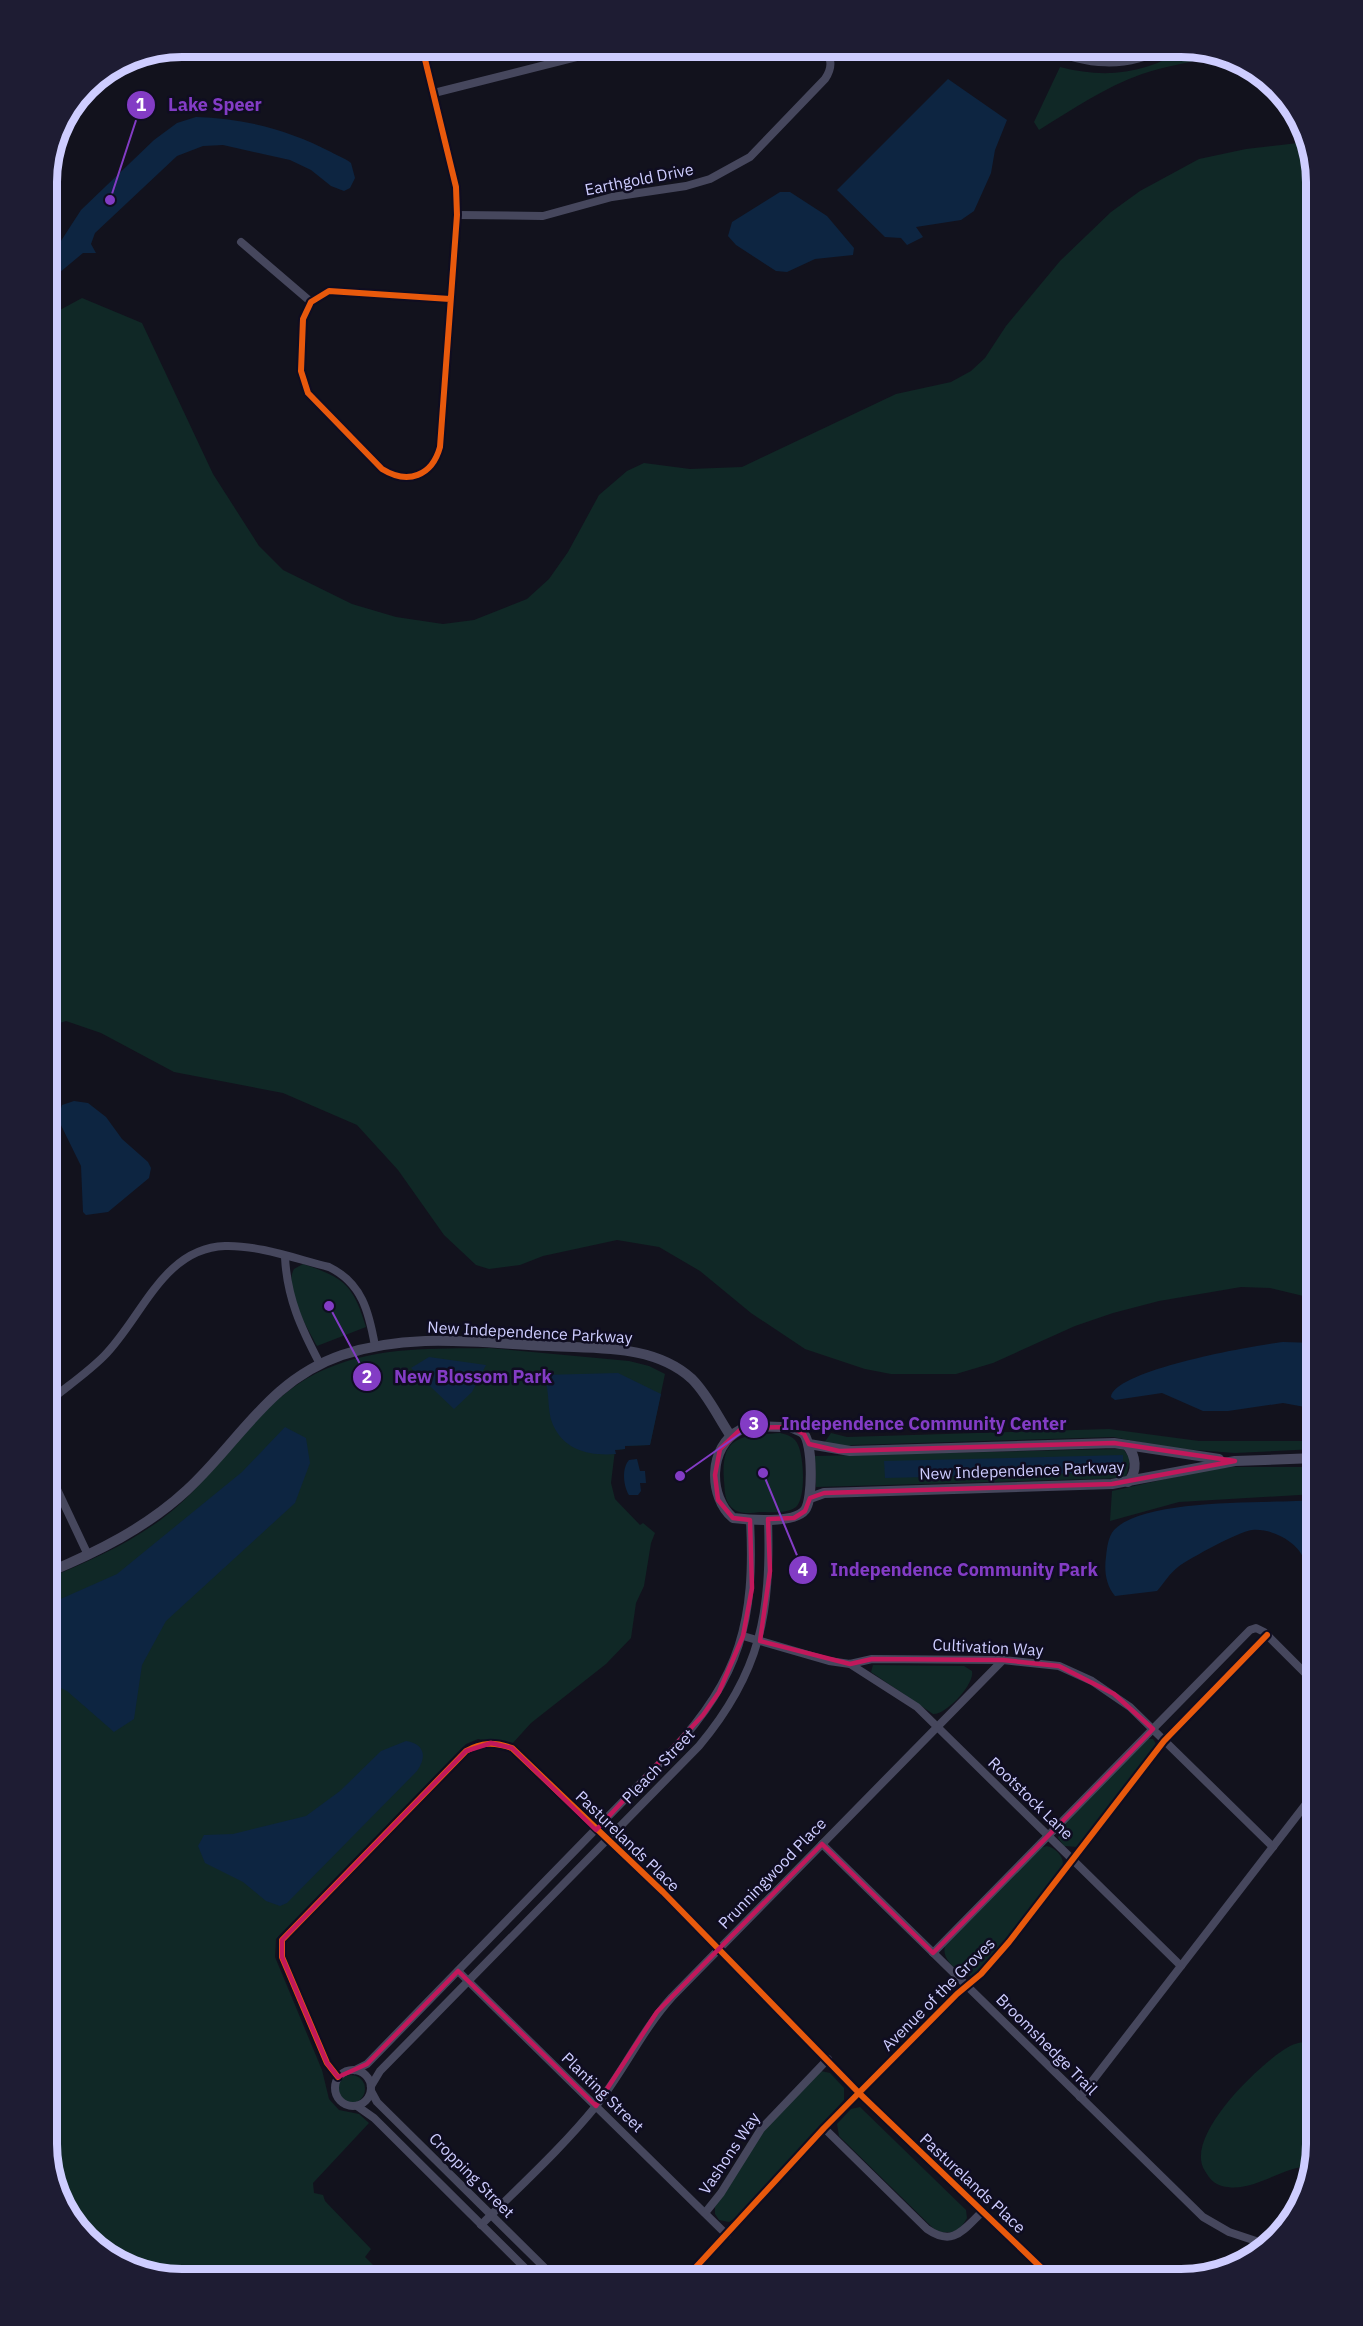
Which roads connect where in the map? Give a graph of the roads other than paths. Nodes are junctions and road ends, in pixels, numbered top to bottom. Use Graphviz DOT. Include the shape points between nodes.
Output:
graph roads {
  1 [pos="425,57"];
  2 [pos="561,57"];
  3 [pos="830,57"];
  4 [pos="1071,57"];
  5 [pos="1142,57"];
  6 [pos="434,93"];
  7 [pos="457,214"];
  8 [pos="241,242"];
  9 [pos="450,299"];
  10 [pos="311,303"];
  11 [pos="285,1257"];
  12 [pos="375,1346"];
  13 [pos="320,1364"];
  14 [pos="57,1395"];
  15 [pos="730,1436"];
  16 [pos="809,1444"];
  17 [pos="1127,1445"];
  18 [pos="1306,1458"];
  19 [pos="1234,1461"];
  20 [pos="1128,1482"];
  21 [pos="57,1489"];
  22 [pos="810,1498"];
  23 [pos="768,1519"];
  24 [pos="750,1520"];
  25 [pos="88,1555"];
  26 [pos="57,1569"];
  27 [pos="1267,1635"];
  28 [pos="743,1636"];
  29 [pos="760,1641"];
  30 [pos="1003,1660"];
  31 [pos="850,1664"];
  32 [pos="1306,1673"];
  33 [pos="937,1727"];
  34 [pos="1153,1729"];
  35 [pos="1164,1741"];
  36 [pos="1306,1805"];
  37 [pos="596,1830"];
  38 [pos="1048,1835"];
  39 [pos="608,1839"];
  40 [pos="822,1844"];
  41 [pos="1273,1847"];
  42 [pos="1073,1860"];
  43 [pos="718,1949"];
  44 [pos="933,1953"];
  45 [pos="1181,1966"];
  46 [pos="458,1971"];
  47 [pos="469,1982"];
  48 [pos="967,1986"];
  49 [pos="828,2059"];
  50 [pos="355,2070"];
  51 [pos="338,2077"];
  52 [pos="371,2088"];
  53 [pos="859,2093"];
  54 [pos="1080,2097"];
  55 [pos="357,2106"];
  56 [pos="596,2106"];
  57 [pos="824,2128"];
  58 [pos="705,2213"];
  59 [pos="981,2213"];
  60 [pos="491,2215"];
  61 [pos="481,2225"];
  62 [pos="727,2235"];
  63 [pos="1257,2243"];
  64 [pos="526,2269"];
  65 [pos="546,2269"];
  66 [pos="701,2269"];
  67 [pos="1043,2269"];
  1 -- 6 [label="street"];
  2 -- 6 [label="street"];
  3 -- 7 [label="street, Earthgold Drive" via="825,79 750,157 710,179 612,197 543,216"];
  4 -- 5 [label="street" via="1115,64"];
  6 -- 7 [label="street" via="456,187"];
  7 -- 9 [label="street"];
  8 -- 10 [label="street"];
  9 -- 10 [label="street" via="340,290 329,291"];
  9 -- 10 [label="street" via="440,447 437,458 424,473 404,478 382,469 308,393 301,371 303,319"];
  11 -- 12 [label="street" via="328,1267 353,1283 369,1316"];
  11 -- 13 [label="street" via="290,1301"];
  11 -- 14 [label="street" via="224,1246 195,1252 180,1260 104,1356"];
  12 -- 13 [label="street, New Independence Parkway"];
  12 -- 15 [label="street, New Independence Parkway" via="435,1339 623,1350 676,1367 705,1394"];
  13 -- 25 [label="street, New Independence Parkway" via="261,1406 186,1491 139,1527"];
  15 -- 16 [label="street" via="742,1428 790,1427 804,1434"];
  15 -- 24 [label="street" via="718,1458 718,1500 733,1518"];
  16 -- 17 [label="street, New Independence Parkway" via="850,1451"];
  16 -- 22 [label="street"];
  17 -- 19 [label="street, New Independence Parkway"];
  17 -- 20 [label="street" via="1134,1457 1134,1471"];
  18 -- 19 [label="street, New Independence Parkway"];
  19 -- 20 [label="street, New Independence Parkway"];
  20 -- 22 [label="street, New Independence Parkway" via="824,1493"];
  21 -- 25 [label="street"];
  22 -- 23 [label="street" via="805,1511 794,1518"];
  23 -- 24 [label="street"];
  23 -- 29 [label="street, Pleach Street" via="770,1571"];
  24 -- 28 [label="street, Pleach Street" via="752,1587"];
  25 -- 26 [label="street, New Independence Parkway"];
  27 -- 32 [label="street, Avenue of the Groves"];
  27 -- 34 [label="street, Avenue of the Groves" via="1256,1628 1250,1630"];
  27 -- 35 [label="street, Avenue of the Groves"];
  28 -- 29 [label="street, Cultivation Way"];
  28 -- 37 [label="street, Pleach Street" via="719,1692 703,1715"];
  29 -- 31 [label="street, Cultivation Way"];
  29 -- 39 [label="street, Pleach Street" via="744,1680 717,1725"];
  30 -- 31 [label="street, Cultivation Way" via="872,1659"];
  30 -- 33 [label="street, Prunningwood Place"];
  30 -- 34 [label="street, Cultivation Way" via="1059,1666 1092,1681 1114,1694"];
  31 -- 33 [label="street, Cultivation Way" via="894,1691"];
  33 -- 38 [label="street, Rootstock Lane"];
  33 -- 40 [label="street, Prunningwood Place"];
  34 -- 35 [label="street, Cultivation Way"];
  34 -- 38 [label="street, Avenue of the Groves"];
  35 -- 41 [label="street, Cultivation Way"];
  35 -- 42 [label="street, Avenue of the Groves"];
  36 -- 41 [label="street"];
  37 -- 39 [label="street, Pasturelands Place"];
  37 -- 46 [label="street, Pleach Street"];
  37 -- 51 [label="street, Pasturelands Place" via="512,1748 491,1743 466,1751 282,1940 282,1957 327,2063"];
  38 -- 42 [label="street, Rootstock Lane"];
  38 -- 44 [label="street, Avenue of the Groves"];
  39 -- 43 [label="street, Pasturelands Place"];
  39 -- 47 [label="street, Pleach Street"];
  40 -- 43 [label="street, Prunningwood Place"];
  40 -- 44 [label="street, Broomshedge Trail"];
  41 -- 45 [label="street"];
  42 -- 45 [label="street, Rootstock Lane"];
  42 -- 48 [label="street, Avenue of the Groves" via="1009,1942"];
  43 -- 49 [label="street, Pasturelands Place"];
  43 -- 56 [label="street, Prunningwood Place" via="657,2012"];
  44 -- 48 [label="street, Broomshedge Trail"];
  45 -- 54 [label="street"];
  46 -- 47 [label="street, Planting Street"];
  46 -- 50 [label="street, Pleach Street" via="367,2064"];
  47 -- 52 [label="street, Pleach Street" via="380,2071"];
  47 -- 56 [label="street, Planting Street"];
  48 -- 53 [label="street, Avenue of the Groves"];
  48 -- 54 [label="street, Broomshedge Trail"];
  49 -- 53 [label="street, Pasturelands Place"];
  49 -- 58 [label="street, Vashons Way" via="761,2129"];
  50 -- 51 [label="street"];
  50 -- 52 [label="street" via="364,2074"];
  51 -- 55 [label="street" via="334,2086 337,2097 346,2105"];
  52 -- 55 [label="street" via="364,2102"];
  52 -- 60 [label="street, Cropping Street" via="377,2103"];
  53 -- 57 [label="street, Avenue of the Groves"];
  53 -- 59 [label="street, Pasturelands Place"];
  54 -- 63 [label="street, Broomshedge Trail" via="1203,2217"];
  55 -- 61 [label="street, Cropping Street" via="374,2118"];
  56 -- 58 [label="street, Planting Street"];
  56 -- 60 [label="street, Prunningwood Place"];
  57 -- 59 [label="street, Pasturelands Place" via="938,2237 956,2235"];
  57 -- 62 [label="street, Avenue of the Groves"];
  58 -- 62 [label="street, Planting Street"];
  59 -- 67 [label="street, Pasturelands Place"];
  60 -- 61 [label="street, Prunningwood Place"];
  60 -- 65 [label="street, Cropping Street"];
  61 -- 64 [label="street, Cropping Street"];
  62 -- 66 [label="street, Avenue of the Groves"];
}
